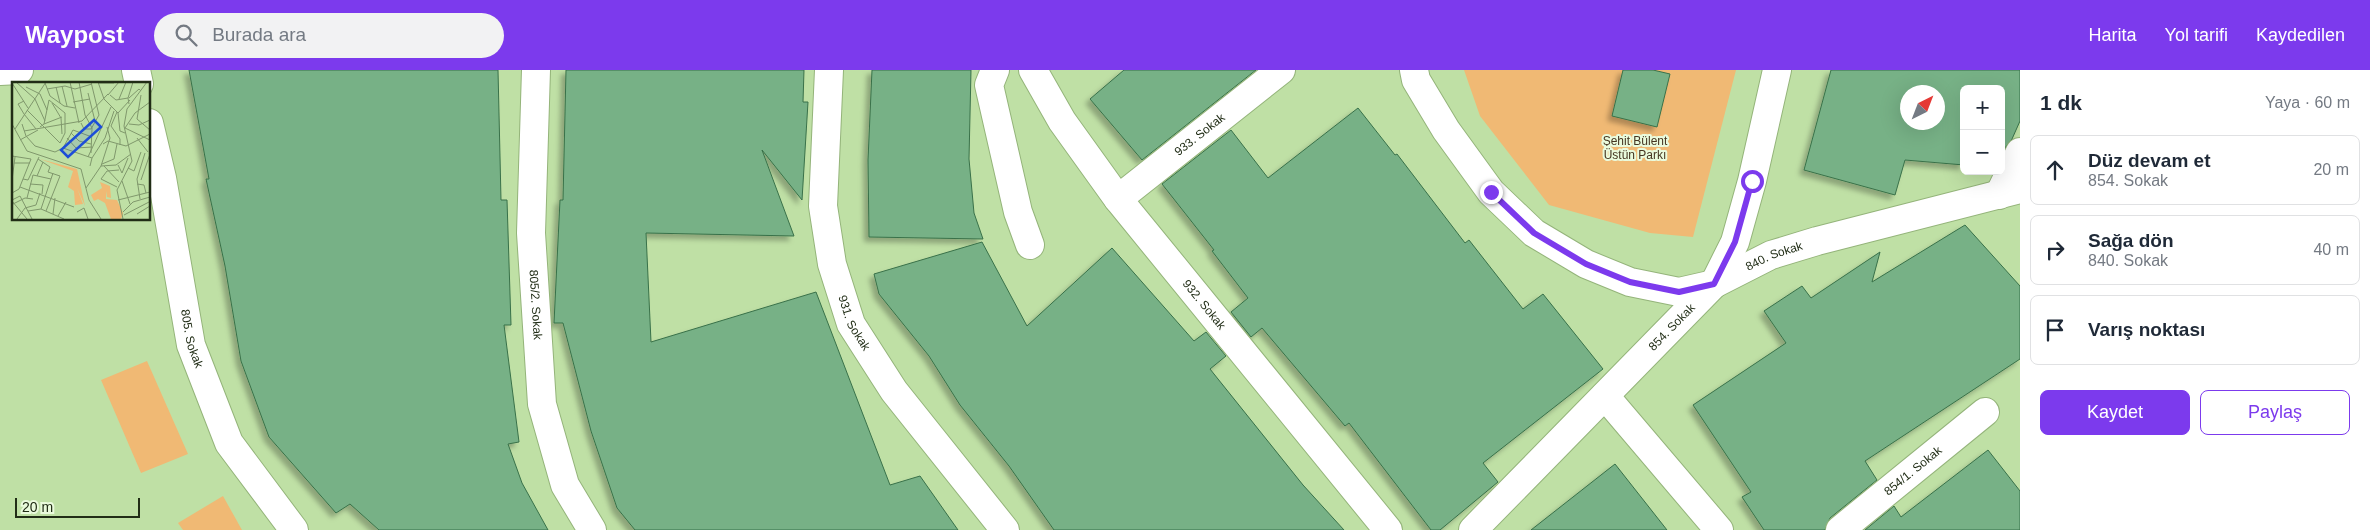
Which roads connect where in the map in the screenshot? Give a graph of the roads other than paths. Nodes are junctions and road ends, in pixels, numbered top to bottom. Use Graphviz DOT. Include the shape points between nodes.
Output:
graph roads {
  1 [pos="19,70"];
  2 [pos="536,70"];
  3 [pos="828,70"];
  4 [pos="995,70"];
  5 [pos="1033,70"];
  6 [pos="1281,70"];
  7 [pos="1414,70"];
  8 [pos="1777,70"];
  9 [pos="0,71"];
  10 [pos="150,127"];
  11 [pos="2020,152"];
  12 [pos="2009,191"];
  13 [pos="1118,199"];
  14 [pos="1030,245"];
  15 [pos="1714,284"];
  16 [pos="1604,396"];
  17 [pos="1985,412"];
  18 [pos="294,530"];
  19 [pos="592,530"];
  20 [pos="1005,530"];
  21 [pos="1388,530"];
  22 [pos="1472,530"];
  23 [pos="1719,530"];
  24 [pos="1840,530"];
  1 -- 9 [label="street"];
  2 -- 19 [label="street, 805/2. Sokak" via="531,234 542,404 565,485"];
  3 -- 20 [label="street, 931. Sokak" via="823,206 832,264 851,324 894,391"];
  4 -- 14 [label="street" via="989,85 1018,212"];
  5 -- 13 [label="street, 932. Sokak" via="1062,121"];
  6 -- 13 [label="street, 933. Sokak"];
  7 -- 15 [label="street, 840. Sokak" via="1416,80 1446,130 1491,192 1534,233 1586,264 1630,282 1679,292"];
  8 -- 15 [label="street, 854. Sokak" via="1735,242"];
  10 -- 18 [label="street, 805. Sokak" via="162,178 190,346 229,443"];
  11 -- 12 [label="street"];
  12 -- 15 [label="street, 840. Sokak" via="1771,255"];
  13 -- 21 [label="street, 932. Sokak"];
  15 -- 16 [label="street, 854. Sokak"];
  16 -- 22 [label="street, 854. Sokak"];
  16 -- 23 [label="street"];
  17 -- 24 [label="street, 854/1. Sokak"];
}
